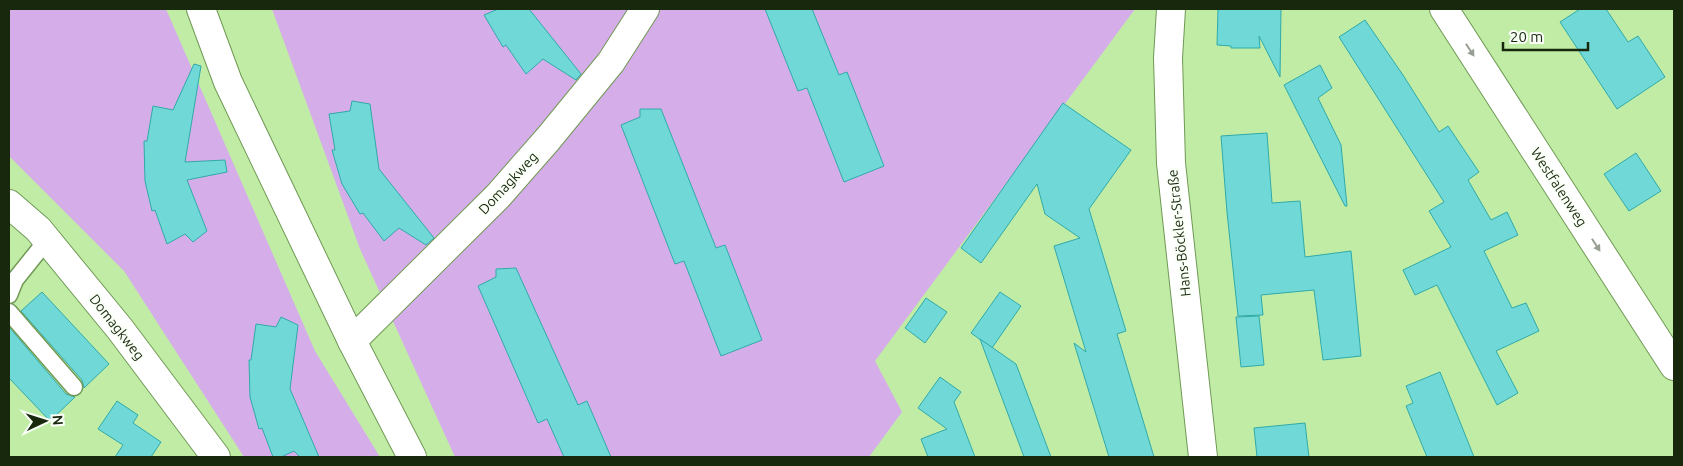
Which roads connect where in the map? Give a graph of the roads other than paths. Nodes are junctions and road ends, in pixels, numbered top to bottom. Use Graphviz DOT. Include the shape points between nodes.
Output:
graph roads {
  1 [pos="202,9"];
  2 [pos="645,9"];
  3 [pos="1171,9"];
  4 [pos="1444,9"];
  5 [pos="9,204"];
  6 [pos="47,240"];
  7 [pos="9,296"];
  8 [pos="9,312"];
  9 [pos="352,341"];
  10 [pos="1674,366"];
  11 [pos="74,387"];
  12 [pos="216,457"];
  13 [pos="412,457"];
  14 [pos="1203,457"];
  1 -- 9 [label="street" via="228,82"];
  2 -- 9 [label="street, Domagkweg" via="610,62 498,196"];
  3 -- 14 [label="street, Hans-Böckler-Straße" via="1168,58 1171,163"];
  4 -- 10 [label="street, Westfalenweg, one-way"];
  5 -- 6 [label="street, Domagkweg"];
  6 -- 7 [label="lane" via="15,280"];
  6 -- 12 [label="street, Domagkweg" via="120,329"];
  8 -- 11 [label="lane"];
  9 -- 13 [label="street"];
}
